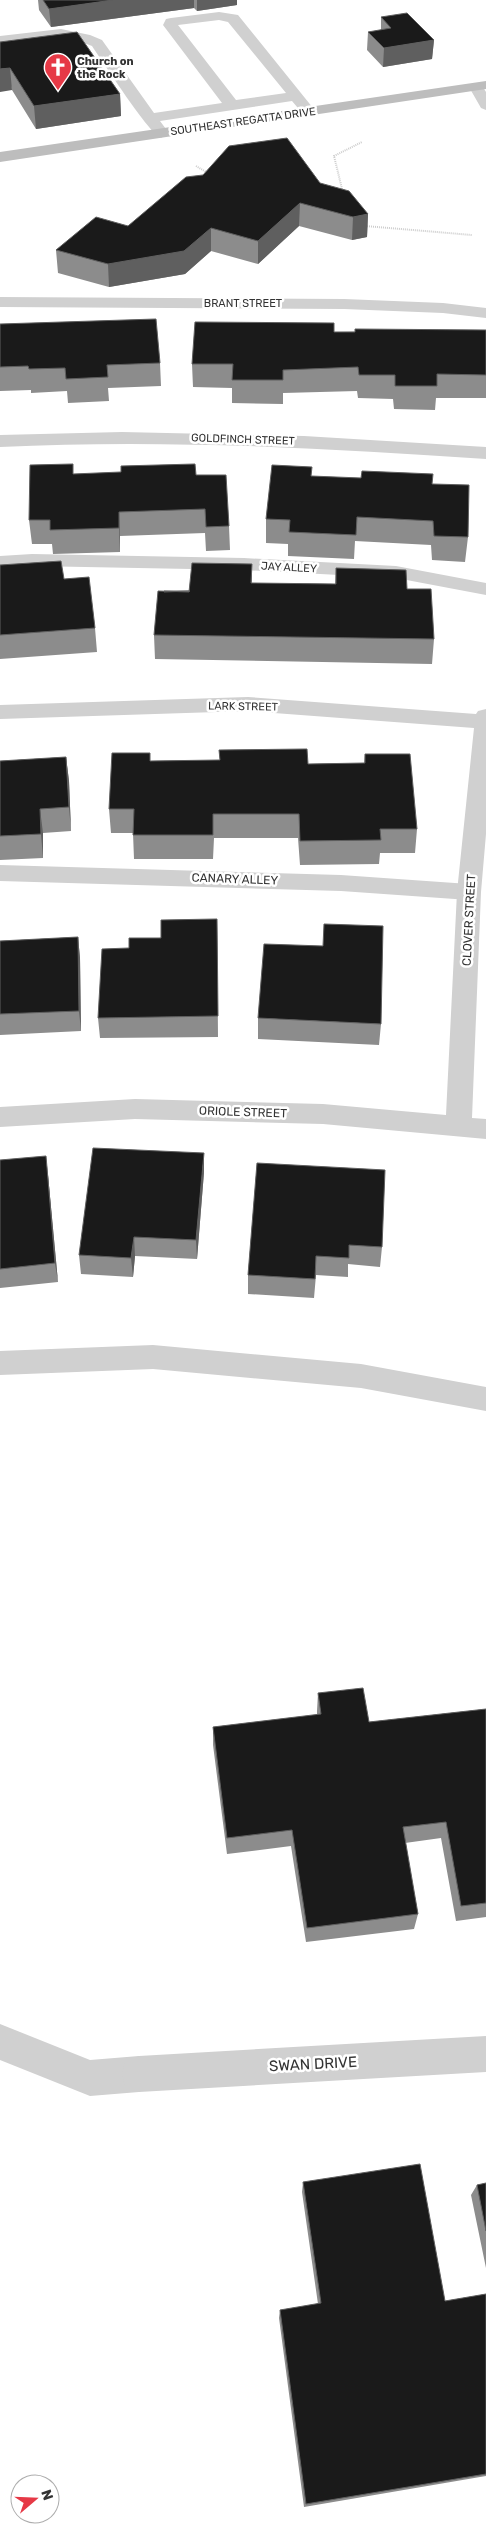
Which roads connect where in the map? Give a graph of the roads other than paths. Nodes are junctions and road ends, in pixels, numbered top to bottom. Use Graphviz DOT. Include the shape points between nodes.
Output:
graph roads {
  1 [pos="0,40"];
  2 [pos="481,86"];
  3 [pos="296,96"];
  4 [pos="486,105"];
  5 [pos="232,106"];
  6 [pos="308,112"];
  7 [pos="149,118"];
  8 [pos="161,133"];
  9 [pos="0,157"];
  10 [pos="0,302"];
  11 [pos="486,313"];
  12 [pos="0,441"];
  13 [pos="486,453"];
  14 [pos="0,562"];
  15 [pos="486,589"];
  16 [pos="0,712"];
  17 [pos="486,719"];
  18 [pos="0,873"];
  19 [pos="478,893"];
  20 [pos="0,1117"];
  21 [pos="459,1125"];
  22 [pos="486,1129"];
  23 [pos="0,1364"];
  24 [pos="486,1400"];
  25 [pos="0,2042"];
  26 [pos="486,2054"];
  1 -- 7 [label="street" via="58,32 81,34 97,43"];
  2 -- 4 [label="street"];
  2 -- 6 [label="main road, SOUTHEAST REGATTA DRIVE"];
  3 -- 5 [label="street"];
  3 -- 5 [label="street" via="233,18 219,16 171,22 170,25"];
  3 -- 6 [label="street"];
  5 -- 7 [label="street"];
  6 -- 8 [label="main road, SOUTHEAST REGATTA DRIVE"];
  7 -- 8 [label="street"];
  8 -- 9 [label="main road, SOUTHEAST REGATTA DRIVE"];
  10 -- 11 [label="street, BRANT STREET" via="344,304"];
  12 -- 13 [label="street, GOLDFINCH STREET" via="173,437"];
  14 -- 15 [label="street, JAY ALLEY" via="225,564 396,572"];
  16 -- 17 [label="street, LARK STREET" via="248,704"];
  17 -- 19 [label="street, CLOVER STREET"];
  18 -- 19 [label="street, CANARY ALLEY" via="341,882"];
  19 -- 21 [label="street, CLOVER STREET"];
  20 -- 21 [label="street, ORIOLE STREET" via="135,1109 323,1114"];
  21 -- 22 [label="street, ORIOLE STREET"];
  23 -- 24 [label="street" via="152,1357 361,1376"];
  25 -- 26 [label="street, SWAN DRIVE" via="90,2078"];
}
